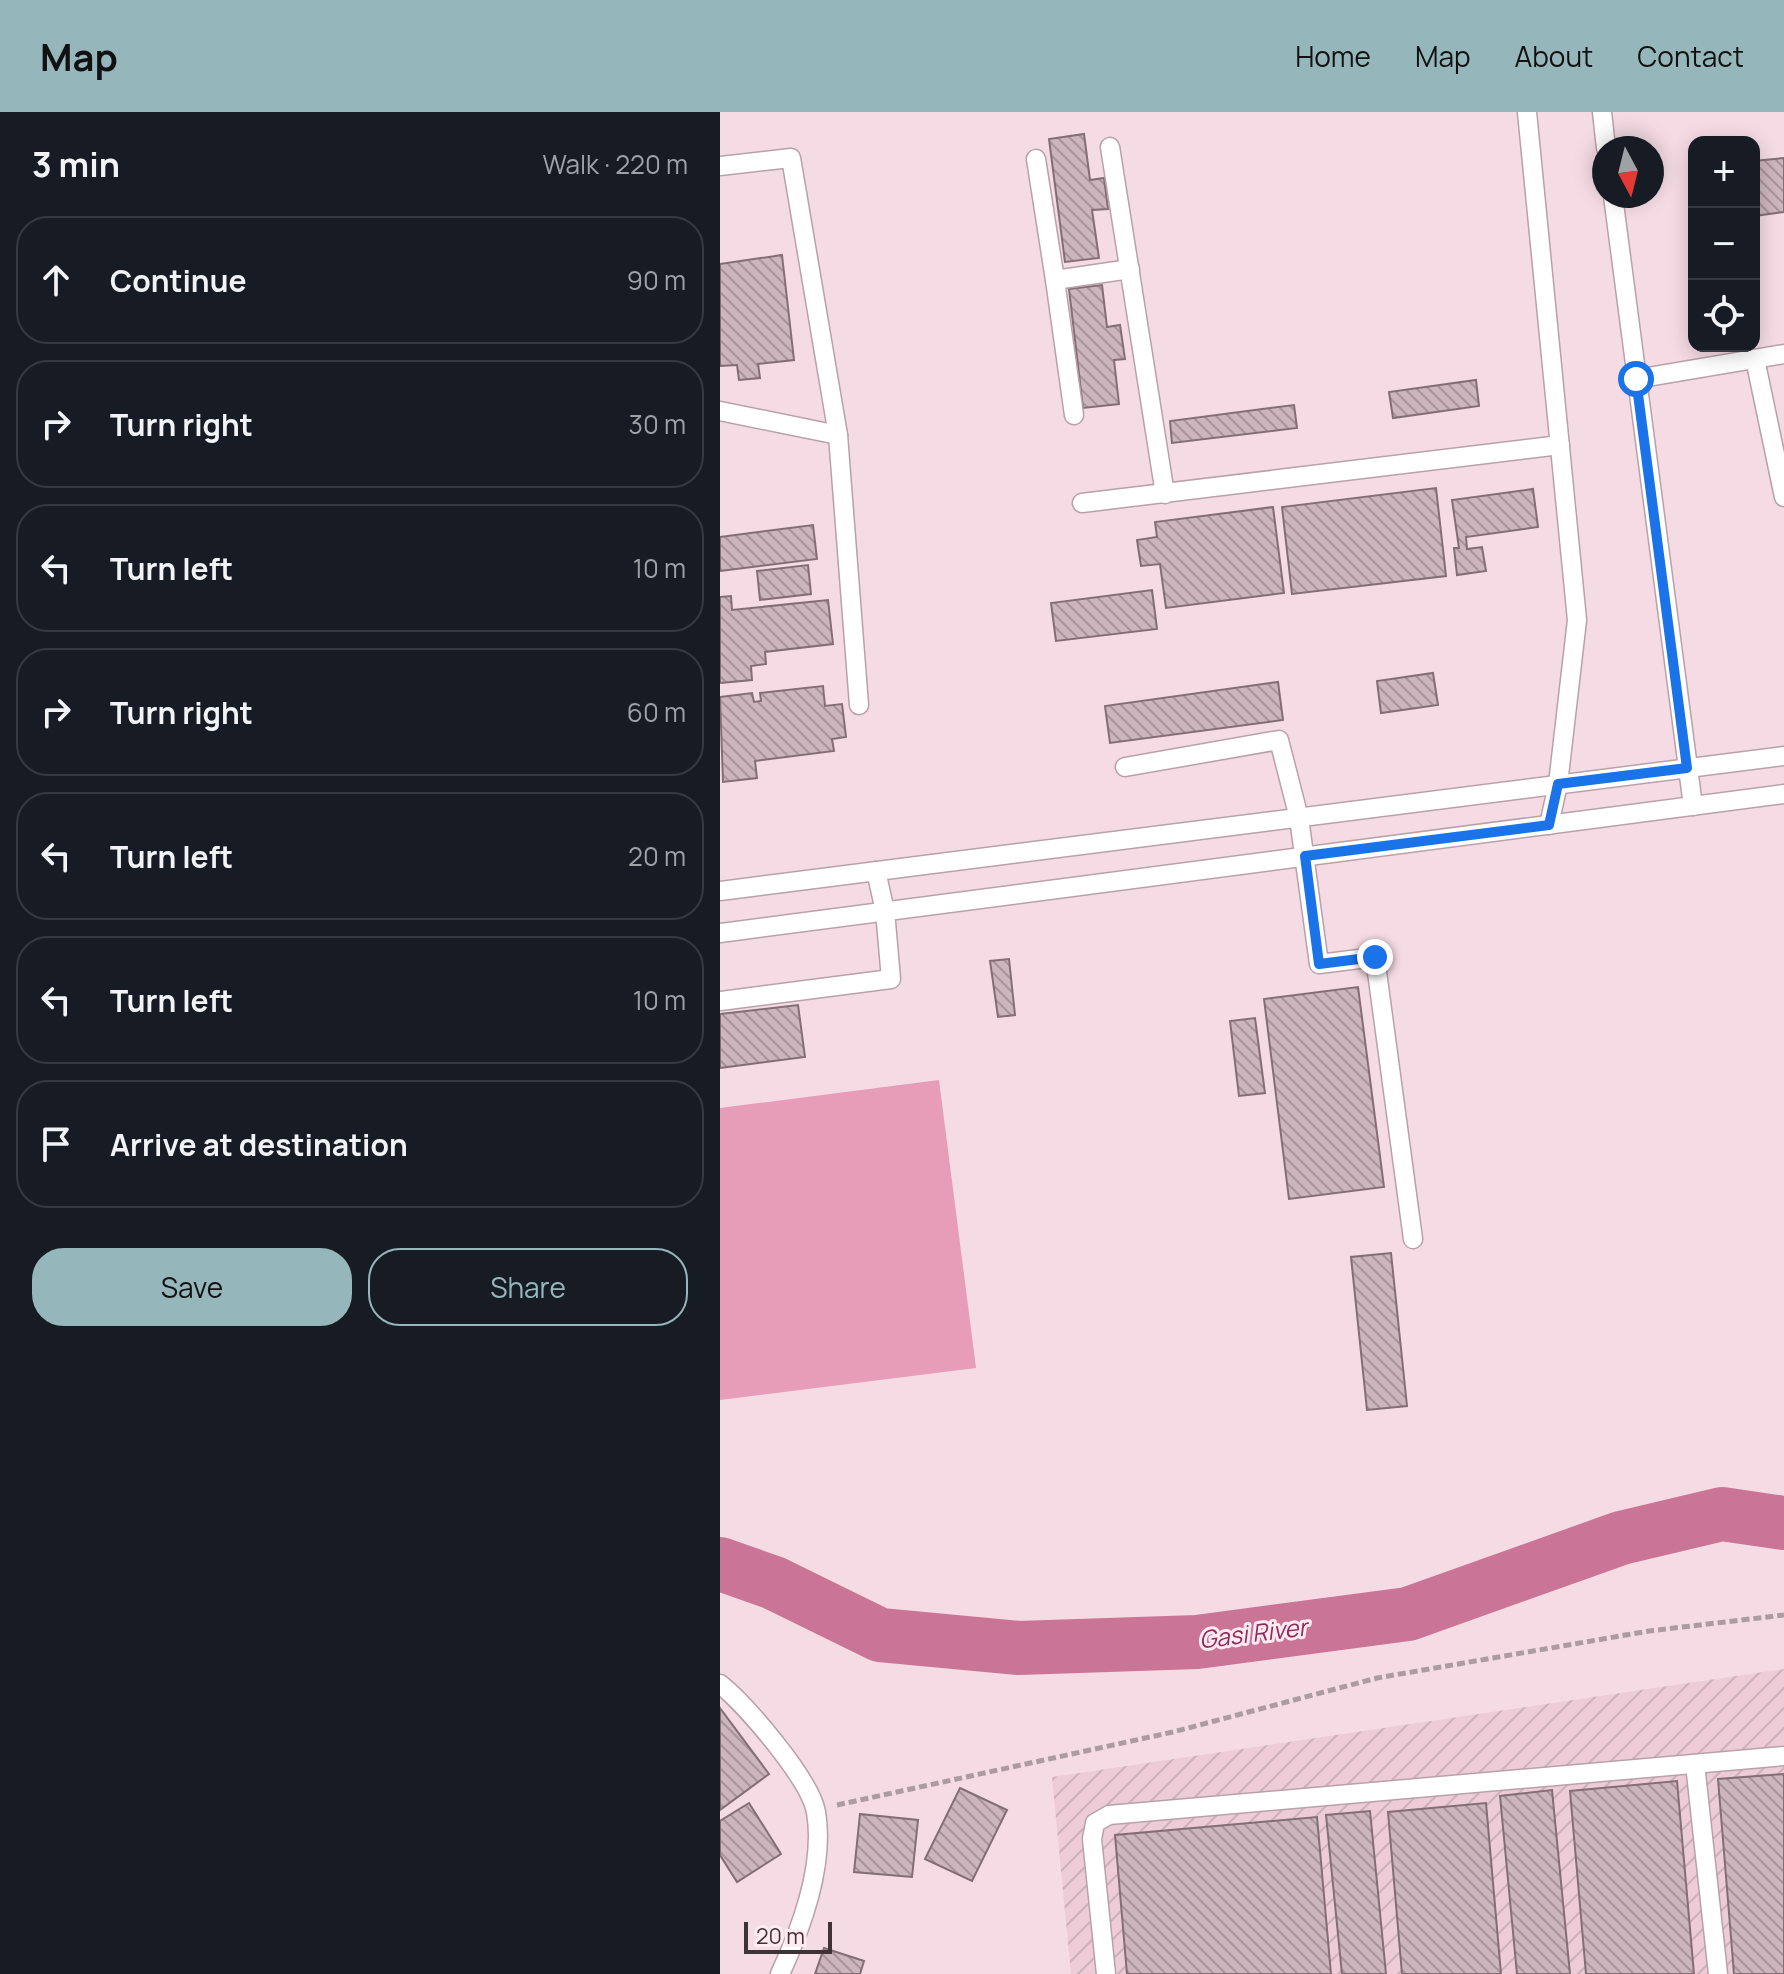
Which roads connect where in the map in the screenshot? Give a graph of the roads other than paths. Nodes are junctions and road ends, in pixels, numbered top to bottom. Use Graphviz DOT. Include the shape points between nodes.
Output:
graph roads {
  1 [pos="1527,112"];
  2 [pos="1602,112"];
  3 [pos="1605,136"];
  4 [pos="1110,147"];
  5 [pos="1036,159"];
  6 [pos="720,166"];
  7 [pos="1615,208"];
  8 [pos="1130,269"];
  9 [pos="1055,280"];
  10 [pos="1784,354"];
  11 [pos="1755,359"];
  12 [pos="1636,379"];
  13 [pos="720,411"];
  14 [pos="1074,415"];
  15 [pos="838,435"];
  16 [pos="1560,445"];
  17 [pos="1165,494"];
  18 [pos="1784,497"];
  19 [pos="1082,503"];
  20 [pos="859,705"];
  21 [pos="1784,756"];
  22 [pos="1125,767"];
  23 [pos="1687,768"];
  24 [pos="1558,784"];
  25 [pos="1784,794"];
  26 [pos="1693,806"];
  27 [pos="1299,818"];
  28 [pos="1549,825"];
  29 [pos="1305,856"];
  30 [pos="876,871"];
  31 [pos="720,891"];
  32 [pos="885,911"];
  33 [pos="720,933"];
  34 [pos="720,1001"];
  35 [pos="1413,1239"];
  36 [pos="720,1684"];
  37 [pos="1784,1756"];
  38 [pos="1695,1764"];
  39 [pos="780,1974"];
  40 [pos="1106,1974"];
  41 [pos="1718,1974"];
  1 -- 16 [label="lane"];
  2 -- 3 [label="lane"];
  4 -- 8 [label="lane"];
  5 -- 9 [label="lane"];
  6 -- 15 [label="lane" via="791,158"];
  7 -- 12 [label="lane"];
  8 -- 9 [label="lane"];
  8 -- 17 [label="lane"];
  9 -- 14 [label="lane"];
  10 -- 11 [label="lane"];
  11 -- 12 [label="lane"];
  11 -- 18 [label="lane"];
  12 -- 23 [label="lane"];
  13 -- 15 [label="lane"];
  15 -- 20 [label="lane"];
  16 -- 17 [label="lane"];
  16 -- 24 [label="lane" via="1577,620"];
  17 -- 19 [label="lane"];
  21 -- 23 [label="lane"];
  22 -- 27 [label="lane" via="1279,740"];
  23 -- 24 [label="lane"];
  23 -- 26 [label="lane"];
  24 -- 27 [label="lane"];
  24 -- 28 [label="lane"];
  25 -- 26 [label="lane"];
  26 -- 28 [label="lane"];
  27 -- 29 [label="lane"];
  27 -- 30 [label="lane"];
  28 -- 29 [label="lane"];
  29 -- 32 [label="lane"];
  29 -- 35 [label="lane" via="1319,964 1375,957"];
  30 -- 31 [label="lane"];
  30 -- 32 [label="lane"];
  32 -- 33 [label="lane"];
  32 -- 34 [label="lane" via="891,979"];
  36 -- 39 [label="lane" via="789,1761 816,1809 818,1858"];
  37 -- 38 [label="lane"];
  38 -- 40 [label="lane" via="1109,1815 1095,1823 1092,1839"];
  38 -- 41 [label="lane"];
}
